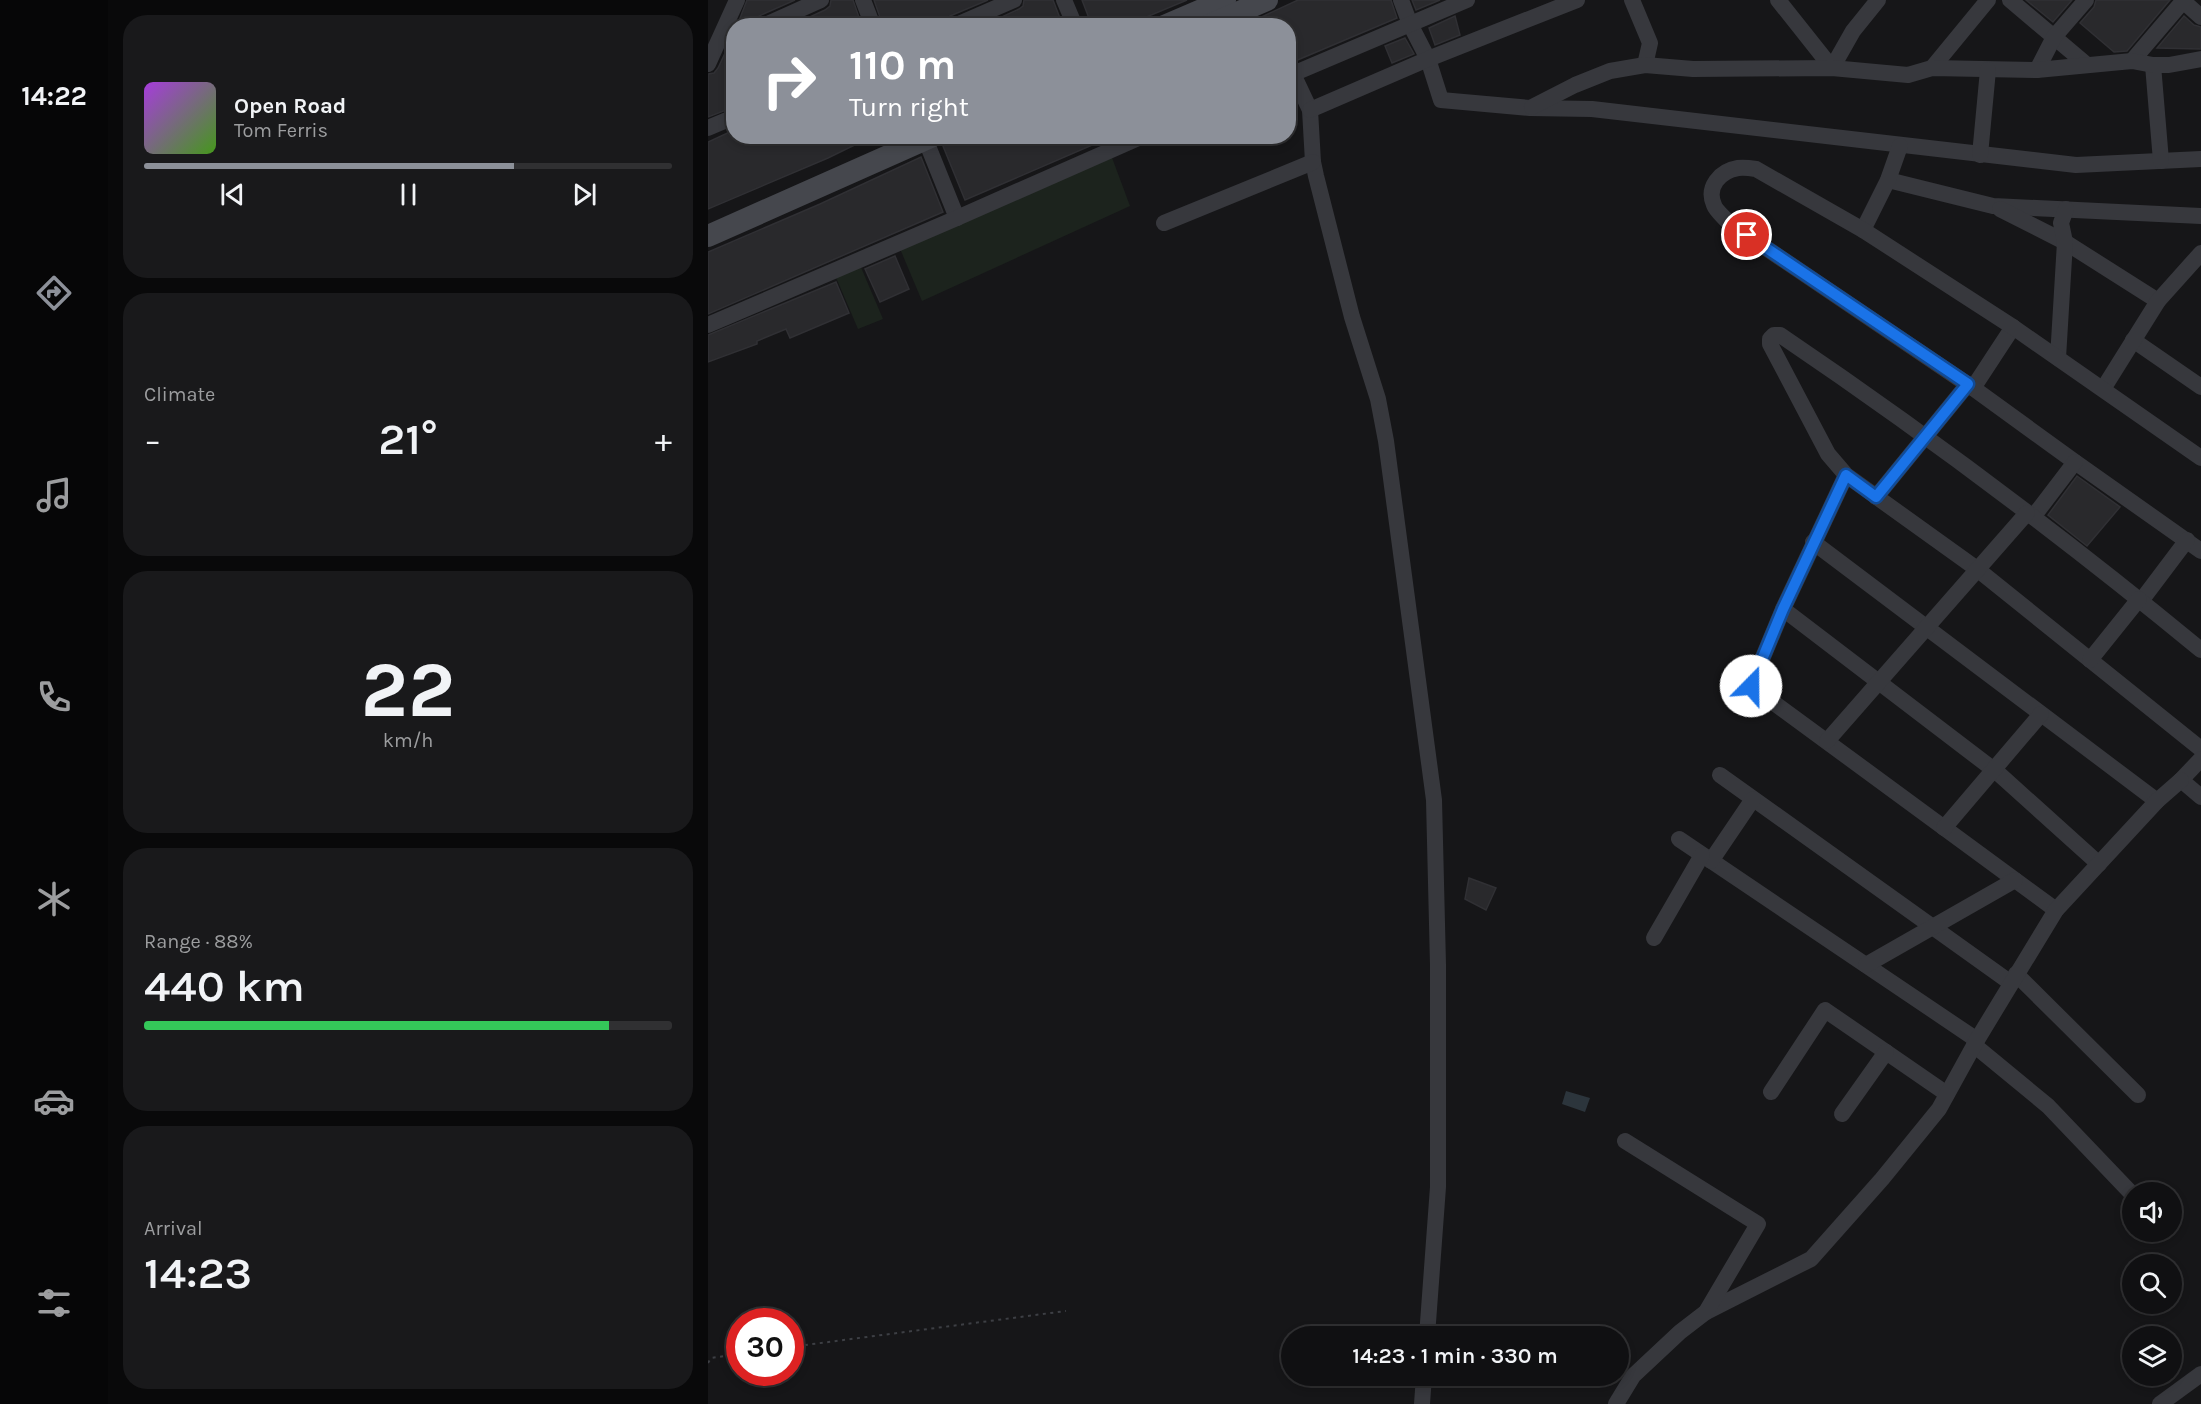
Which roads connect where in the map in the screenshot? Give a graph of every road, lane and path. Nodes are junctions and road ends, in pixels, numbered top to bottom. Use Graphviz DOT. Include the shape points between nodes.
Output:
graph roads {
  1 [pos="737,0"];
  2 [pos="821,0"];
  3 [pos="863,0"];
  4 [pos="1014,0"];
  5 [pos="1064,0"];
  6 [pos="1225,0"];
  7 [pos="1267,0"];
  8 [pos="1401,0"];
  9 [pos="1467,0"];
  10 [pos="1577,0"];
  11 [pos="1632,0"];
  12 [pos="1778,0"];
  13 [pos="1878,0"];
  14 [pos="1988,0"];
  15 [pos="2010,0"];
  16 [pos="2086,0"];
  17 [pos="2183,0"];
  18 [pos="2201,17"];
  19 [pos="729,18"];
  20 [pos="781,18"];
  21 [pos="870,18"];
  22 [pos="972,18"];
  23 [pos="1072,18"];
  24 [pos="1183,18"];
  25 [pos="1225,18"];
  26 [pos="726,24"];
  27 [pos="1410,24"];
  28 [pos="2054,37"];
  29 [pos="726,42"];
  30 [pos="716,46"];
  31 [pos="2201,58"];
  32 [pos="1428,60"];
  33 [pos="2132,61"];
  34 [pos="708,64"];
  35 [pos="2086,64"];
  36 [pos="1645,65"];
  37 [pos="2153,65"];
  38 [pos="1832,68"];
  39 [pos="1932,68"];
  40 [pos="1988,70"];
  41 [pos="2037,70"];
  42 [pos="1296,73"];
  43 [pos="1296,84"];
  44 [pos="1530,108"];
  45 [pos="1310,110"];
  46 [pos="726,120"];
  47 [pos="708,128"];
  48 [pos="905,144"];
  49 [pos="907,144"];
  50 [pos="925,144"];
  51 [pos="1123,144"];
  52 [pos="1900,146"];
  53 [pos="1980,155"];
  54 [pos="2201,159"];
  55 [pos="2161,161"];
  56 [pos="1313,162"];
  57 [pos="1888,180"];
  58 [pos="1994,206"];
  59 [pos="2066,209"];
  60 [pos="2201,216"];
  61 [pos="957,218"];
  62 [pos="708,223"];
  63 [pos="1164,223"];
  64 [pos="1863,230"];
  65 [pos="708,236"];
  66 [pos="2066,242"];
  67 [pos="2201,253"];
  68 [pos="2158,301"];
  69 [pos="708,325"];
  70 [pos="2013,327"];
  71 [pos="2133,340"];
  72 [pos="2058,358"];
  73 [pos="1970,386"];
  74 [pos="2201,386"];
  75 [pos="2103,389"];
  76 [pos="1924,437"];
  77 [pos="2201,458"];
  78 [pos="2074,462"];
  79 [pos="1846,475"];
  80 [pos="1876,497"];
  81 [pos="2030,515"];
  82 [pos="2187,540"];
  83 [pos="1813,542"];
  84 [pos="2201,551"];
  85 [pos="1977,569"];
  86 [pos="2140,600"];
  87 [pos="1783,609"];
  88 [pos="1926,627"];
  89 [pos="2201,650"];
  90 [pos="2090,660"];
  91 [pos="1878,682"];
  92 [pos="2041,714"];
  93 [pos="1827,741"];
  94 [pos="2201,749"];
  95 [pos="2201,759"];
  96 [pos="1994,770"];
  97 [pos="1720,776"];
  98 [pos="2181,780"];
  99 [pos="2201,797"];
  100 [pos="1753,799"];
  101 [pos="2157,801"];
  102 [pos="1944,828"];
  103 [pos="1678,839"];
  104 [pos="1707,858"];
  105 [pos="2099,864"];
  106 [pos="2014,880"];
  107 [pos="2056,910"];
  108 [pos="1933,928"];
  109 [pos="1654,938"];
  110 [pos="1866,965"];
  111 [pos="2014,979"];
  112 [pos="1976,1043"];
  113 [pos="1886,1052"];
  114 [pos="1771,1092"];
  115 [pos="1947,1094"];
  116 [pos="2138,1095"];
  117 [pos="1842,1114"];
  118 [pos="1625,1141"];
  119 [pos="2122,1183"];
  120 [pos="1066,1311"];
  121 [pos="1706,1312"];
  122 [pos="1428,1326"];
  123 [pos="804,1345"];
  124 [pos="726,1356"];
  125 [pos="708,1364"];
  126 [pos="2201,1374"];
  127 [pos="1423,1386"];
  128 [pos="1422,1404"];
  129 [pos="1616,1404"];
  130 [pos="2160,1404"];
  1 -- 19 [label="street"];
  2 -- 20 [label="street"];
  3 -- 21 [label="street"];
  4 -- 22 [label="street"];
  5 -- 23 [label="street"];
  6 -- 24 [label="main road"];
  7 -- 25 [label="main road"];
  8 -- 27 [label="street"];
  9 -- 27 [label="street"];
  10 -- 32 [label="street"];
  11 -- 36 [label="street" via="1650,43"];
  12 -- 38 [label="street"];
  13 -- 38 [label="street" via="1853,31"];
  14 -- 39 [label="street"];
  15 -- 28 [label="street"];
  16 -- 28 [label="street"];
  17 -- 18 [label="street"];
  17 -- 33 [label="street"];
  26 -- 30 [label="street"];
  27 -- 32 [label="street"];
  27 -- 42 [label="street"];
  28 -- 35 [label="street"];
  28 -- 41 [label="street"];
  29 -- 30 [label="street"];
  30 -- 34 [label="street"];
  31 -- 37 [label="street"];
  32 -- 44 [label="street" via="1441,100"];
  32 -- 45 [label="street"];
  33 -- 35 [label="street"];
  33 -- 37 [label="street"];
  35 -- 41 [label="street"];
  36 -- 38 [label="street" via="1693,69"];
  36 -- 44 [label="street" via="1575,85"];
  37 -- 55 [label="street"];
  38 -- 39 [label="street" via="1908,75"];
  39 -- 40 [label="street"];
  40 -- 41 [label="street"];
  40 -- 53 [label="street"];
  43 -- 45 [label="street"];
  44 -- 52 [label="street" via="1593,109"];
  45 -- 56 [label="street"];
  46 -- 47 [label="street"];
  48 -- 62 [label="main road"];
  49 -- 65 [label="main road"];
  50 -- 61 [label="street"];
  51 -- 61 [label="street"];
  52 -- 53 [label="street"];
  52 -- 57 [label="street"];
  53 -- 55 [label="street" via="2076,165"];
  54 -- 55 [label="street"];
  56 -- 63 [label="street"];
  56 -- 122 [label="street" via="1384,430 1434,800 1438,1187"];
  57 -- 58 [label="street"];
  57 -- 64 [label="street"];
  58 -- 59 [label="street"];
  58 -- 66 [label="street"];
  59 -- 60 [label="street"];
  59 -- 66 [label="street" via="2061,223"];
  61 -- 69 [label="street"];
  64 -- 70 [label="street"];
  64 -- 73 [label="street" via="1756,169 1728,171 1710,190 1714,206 1729,223"];
  66 -- 68 [label="street"];
  66 -- 72 [label="street"];
  67 -- 68 [label="street"];
  68 -- 71 [label="street"];
  70 -- 72 [label="street"];
  70 -- 73 [label="street"];
  71 -- 74 [label="street"];
  71 -- 75 [label="street"];
  72 -- 75 [label="street"];
  73 -- 76 [label="street"];
  73 -- 78 [label="street"];
  75 -- 77 [label="street"];
  76 -- 79 [label="street" via="1782,336 1774,335 1770,344 1828,454"];
  76 -- 80 [label="street"];
  76 -- 81 [label="street"];
  78 -- 81 [label="street"];
  78 -- 82 [label="street"];
  79 -- 80 [label="street"];
  79 -- 83 [label="street"];
  80 -- 85 [label="street"];
  81 -- 85 [label="street"];
  81 -- 86 [label="street"];
  82 -- 84 [label="street"];
  82 -- 86 [label="street"];
  83 -- 87 [label="street"];
  83 -- 88 [label="street"];
  85 -- 88 [label="street"];
  85 -- 90 [label="street"];
  86 -- 89 [label="street"];
  86 -- 90 [label="street"];
  87 -- 91 [label="street"];
  87 -- 93 [label="street" via="1751,686"];
  88 -- 91 [label="street"];
  88 -- 92 [label="street"];
  90 -- 94 [label="street"];
  91 -- 93 [label="street"];
  91 -- 96 [label="street"];
  92 -- 96 [label="street"];
  92 -- 101 [label="street"];
  93 -- 102 [label="street"];
  95 -- 98 [label="street"];
  96 -- 102 [label="street"];
  96 -- 105 [label="street"];
  97 -- 100 [label="street"];
  98 -- 99 [label="street"];
  98 -- 101 [label="street"];
  100 -- 104 [label="street"];
  100 -- 108 [label="street"];
  101 -- 105 [label="street"];
  102 -- 106 [label="street"];
  103 -- 104 [label="street"];
  104 -- 109 [label="street"];
  104 -- 110 [label="street"];
  105 -- 107 [label="street"];
  106 -- 107 [label="street"];
  106 -- 108 [label="street"];
  107 -- 111 [label="street"];
  108 -- 110 [label="street"];
  108 -- 111 [label="street"];
  110 -- 112 [label="street"];
  111 -- 112 [label="street"];
  111 -- 116 [label="street"];
  112 -- 115 [label="street"];
  112 -- 119 [label="street" via="2048,1106"];
  113 -- 114 [label="street" via="1825,1010"];
  113 -- 115 [label="street"];
  113 -- 117 [label="street"];
  115 -- 121 [label="street" via="1882,1179 1811,1259"];
  118 -- 121 [label="street" via="1758,1224"];
  120 -- 123 [label="path"];
  121 -- 129 [label="street" via="1633,1376"];
  124 -- 125 [label="path" via="711,1358"];
  126 -- 130 [label="street"];
  127 -- 128 [label="street"];
}
